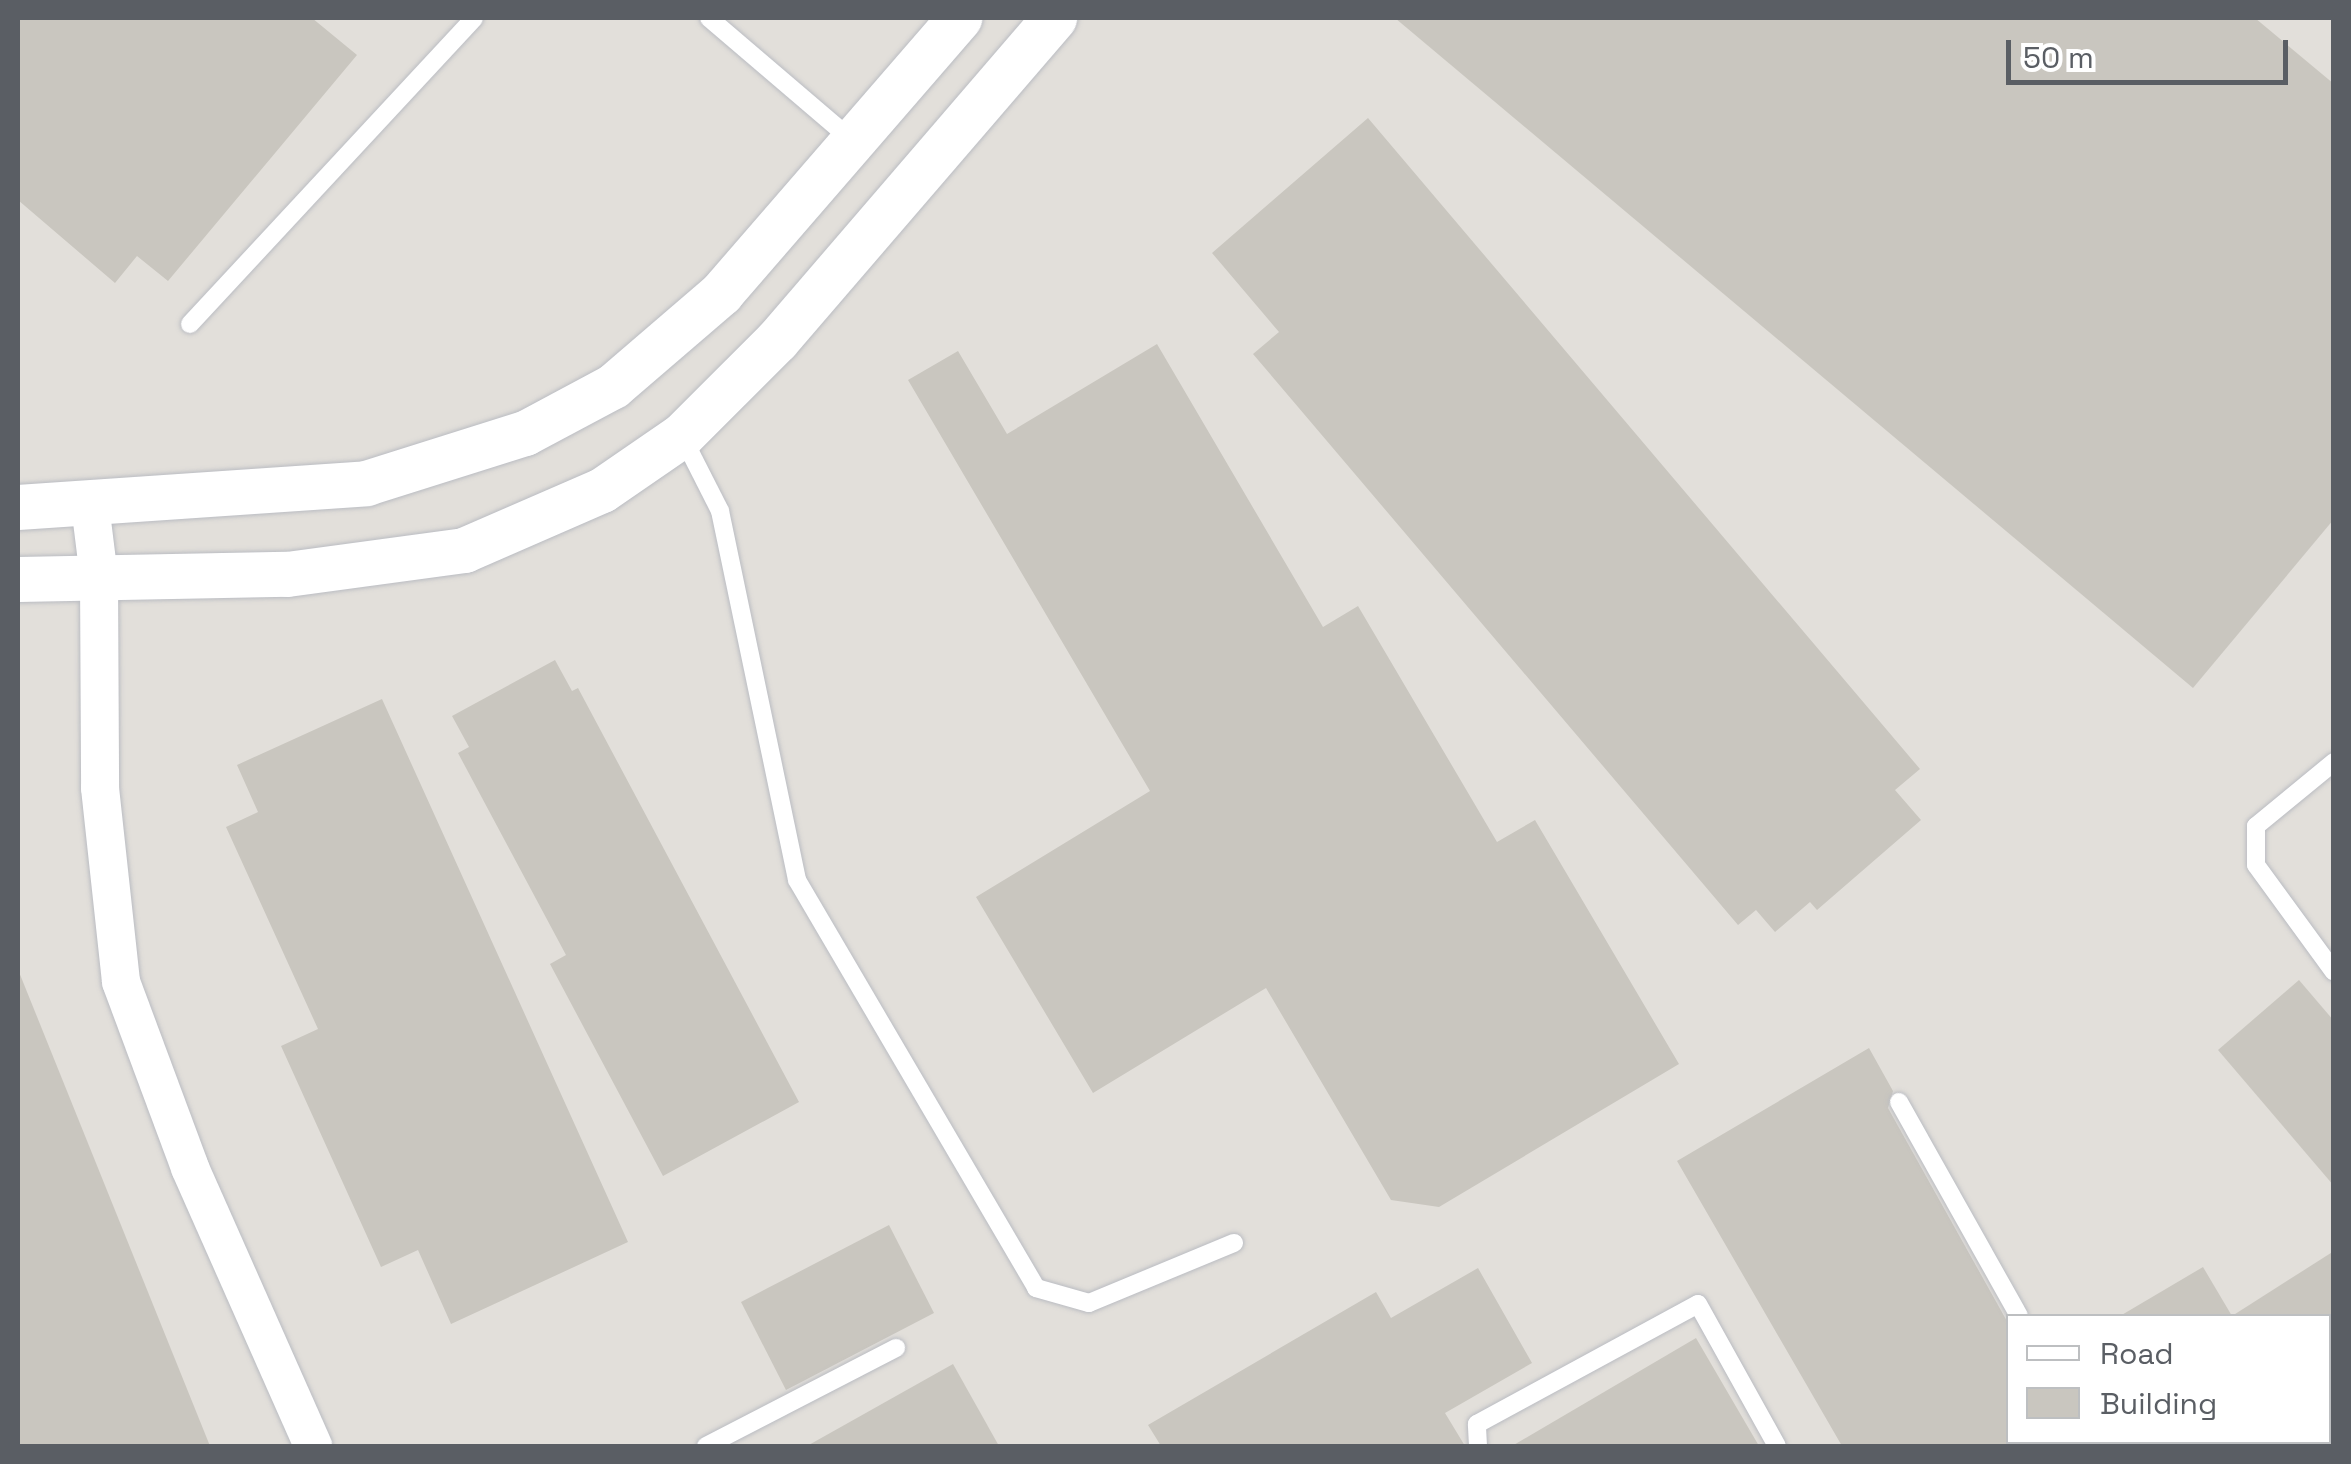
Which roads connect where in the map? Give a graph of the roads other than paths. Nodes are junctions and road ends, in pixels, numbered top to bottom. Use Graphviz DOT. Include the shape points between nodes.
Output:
graph roads {
  1 [pos="474,18"];
  2 [pos="710,18"];
  3 [pos="959,18"];
  4 [pos="1054,18"];
  5 [pos="854,142"];
  6 [pos="190,324"];
  7 [pos="682,435"];
  8 [pos="90,505"];
  9 [pos="18,507"];
  10 [pos="99,577"];
  11 [pos="18,580"];
  12 [pos="2334,762"];
  13 [pos="2334,972"];
  14 [pos="1899,1102"];
  15 [pos="1234,1243"];
  16 [pos="2018,1314"];
  17 [pos="896,1348"];
  18 [pos="313,1446"];
  19 [pos="706,1446"];
  20 [pos="1478,1446"];
  21 [pos="1777,1446"];
  1 -- 6 [label="lane"];
  2 -- 5 [label="lane"];
  3 -- 5 [label="street"];
  4 -- 7 [label="street" via="778,340"];
  5 -- 8 [label="street" via="721,293 612,386 525,433 366,483"];
  7 -- 10 [label="street" via="602,490 464,550 287,574"];
  7 -- 15 [label="lane" via="720,512 798,880 1036,1288 1089,1303"];
  8 -- 9 [label="street"];
  8 -- 10 [label="street"];
  10 -- 11 [label="street"];
  10 -- 18 [label="street" via="100,788 120,982 190,1168"];
  12 -- 13 [label="lane" via="2256,826 2256,865"];
  14 -- 16 [label="lane"];
  17 -- 19 [label="lane"];
  20 -- 21 [label="lane" via="1477,1424 1698,1304"];
}
